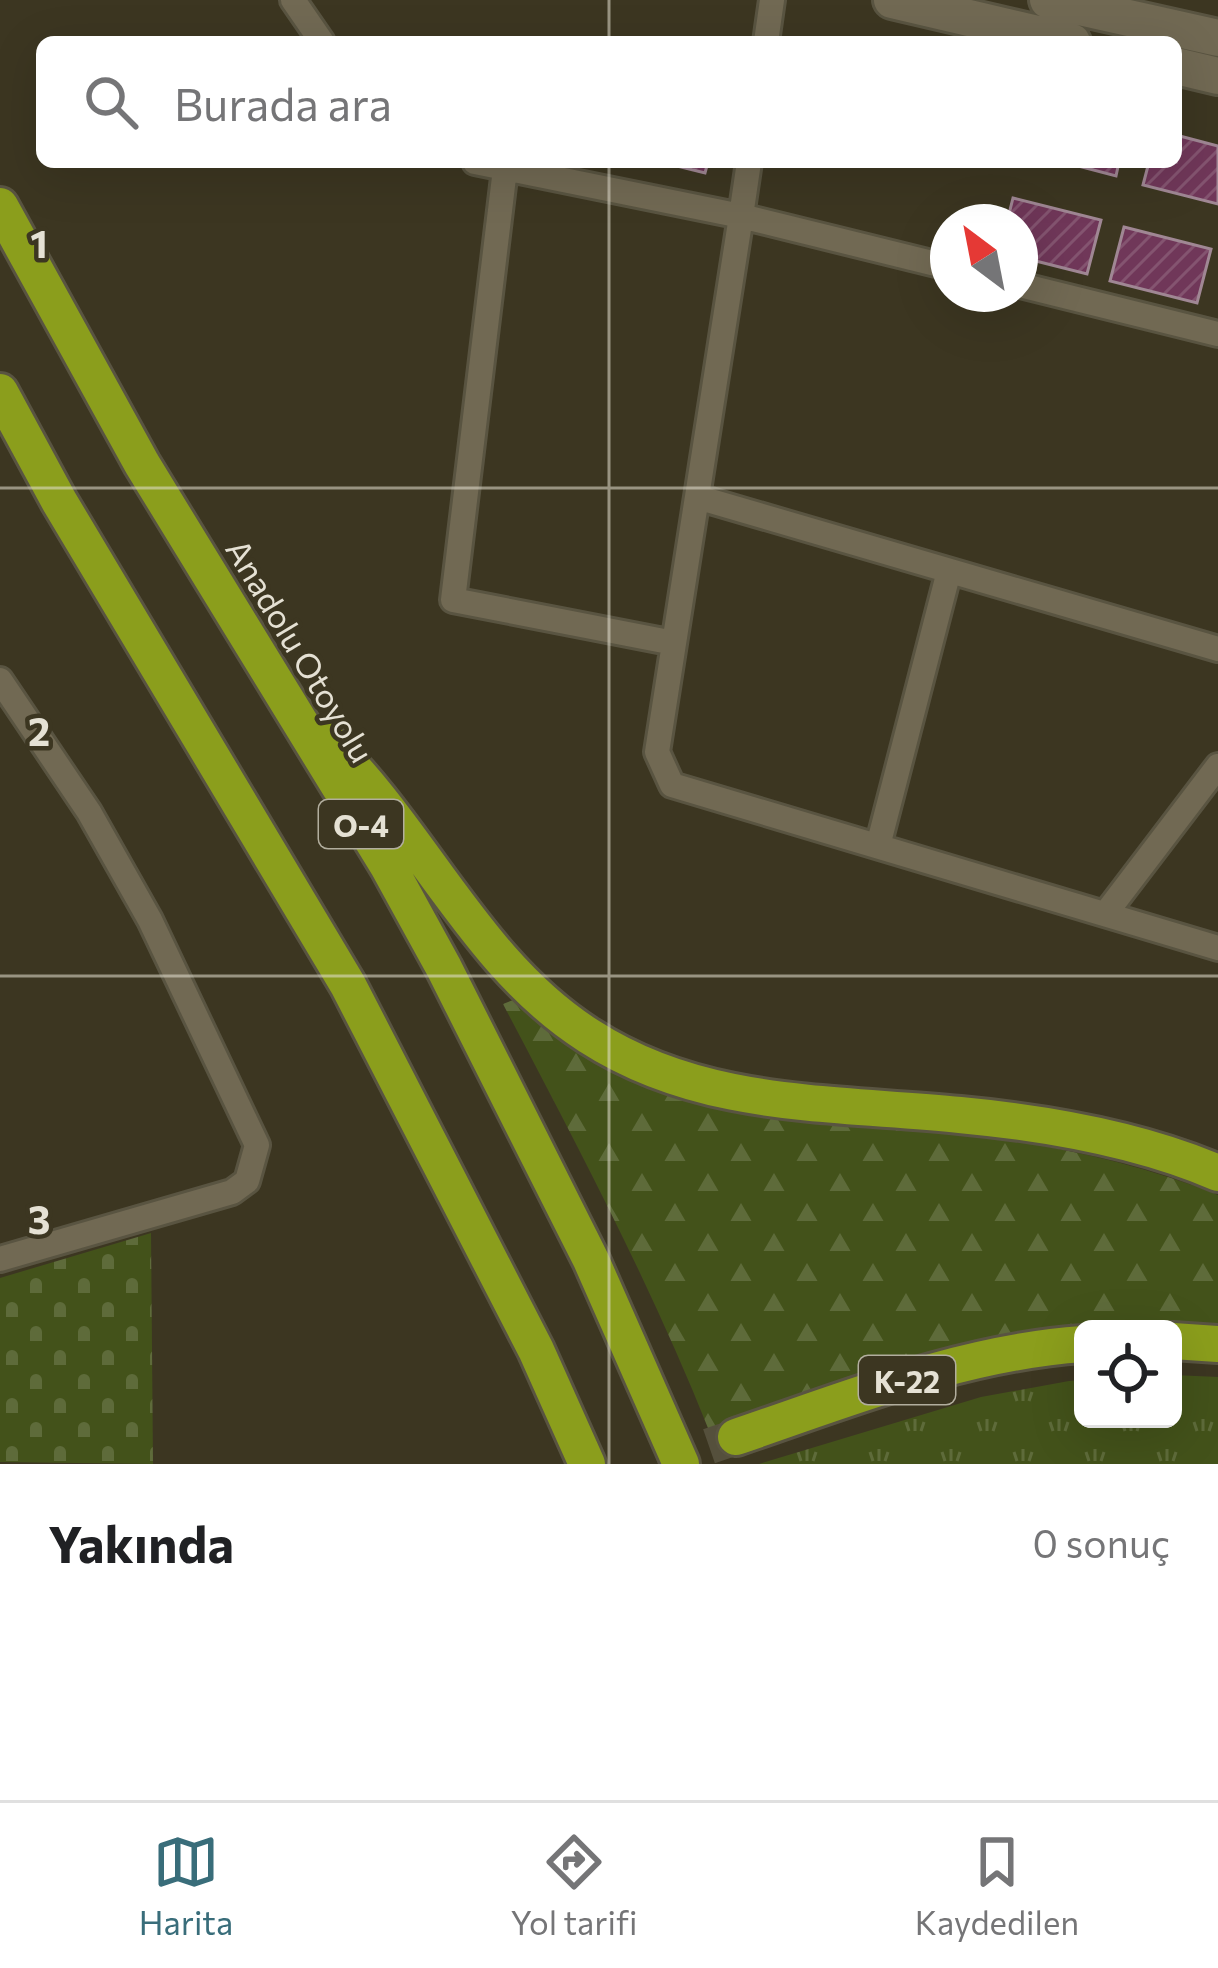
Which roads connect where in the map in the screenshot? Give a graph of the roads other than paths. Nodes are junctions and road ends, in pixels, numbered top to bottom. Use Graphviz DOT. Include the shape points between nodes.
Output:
graph roads {
  1 [pos="293,0"];
  2 [pos="772,0"];
  3 [pos="892,0"];
  4 [pos="1048,0"];
  5 [pos="1095,5"];
  6 [pos="318,36"];
  7 [pos="767,36"];
  8 [pos="1046,36"];
  9 [pos="1218,38"];
  10 [pos="1182,67"];
  11 [pos="1218,76"];
  12 [pos="501,168"];
  13 [pos="748,168"];
  14 [pos="505,169"];
  15 [pos="0,206"];
  16 [pos="741,216"];
  17 [pos="930,263"];
  18 [pos="1038,289"];
  19 [pos="1218,334"];
  20 [pos="0,392"];
  21 [pos="697,497"];
  22 [pos="949,571"];
  23 [pos="674,643"];
  24 [pos="1218,649"];
  25 [pos="0,680"];
  26 [pos="286,702"];
  27 [pos="1218,766"];
  28 [pos="878,846"];
  29 [pos="1106,913"];
  30 [pos="1218,948"];
  31 [pos="1218,1173"];
  32 [pos="0,1259"];
  33 [pos="1182,1342"];
  34 [pos="1218,1344"];
  35 [pos="1074,1345"];
  36 [pos="1182,1362"];
  37 [pos="1218,1364"];
  38 [pos="1074,1366"];
  39 [pos="587,1464"];
  40 [pos="681,1464"];
  1 -- 6 [label="street"];
  2 -- 7 [label="street"];
  3 -- 8 [label="main road"];
  4 -- 5 [label="main road"];
  5 -- 9 [label="main road"];
  10 -- 11 [label="main road"];
  12 -- 14 [label="street"];
  13 -- 16 [label="street"];
  14 -- 16 [label="street"];
  14 -- 23 [label="street" via="452,600"];
  15 -- 26 [label="highway, Anadolu Otoyolu / O-4"];
  16 -- 17 [label="street"];
  16 -- 21 [label="street"];
  18 -- 19 [label="street"];
  20 -- 39 [label="highway, O-4" via="348,985"];
  21 -- 22 [label="street"];
  21 -- 23 [label="street"];
  22 -- 24 [label="street"];
  22 -- 28 [label="street"];
  23 -- 28 [label="street" via="657,752 672,785"];
  25 -- 32 [label="street" via="151,920 256,1145 247,1180 232,1192"];
  26 -- 31 [label="highway" via="367,778 514,975 588,1036 639,1065 735,1095 1089,1135"];
  26 -- 40 [label="highway, Anadolu Otoyolu / O-4" via="444,968 592,1260"];
  27 -- 29 [label="street"];
  28 -- 29 [label="street"];
  29 -- 30 [label="street"];
  33 -- 34 [label="highway"];
  35 -- 38 [label="highway, K-22" via="908,1379 739,1447"];
  36 -- 37 [label="highway"];
}
